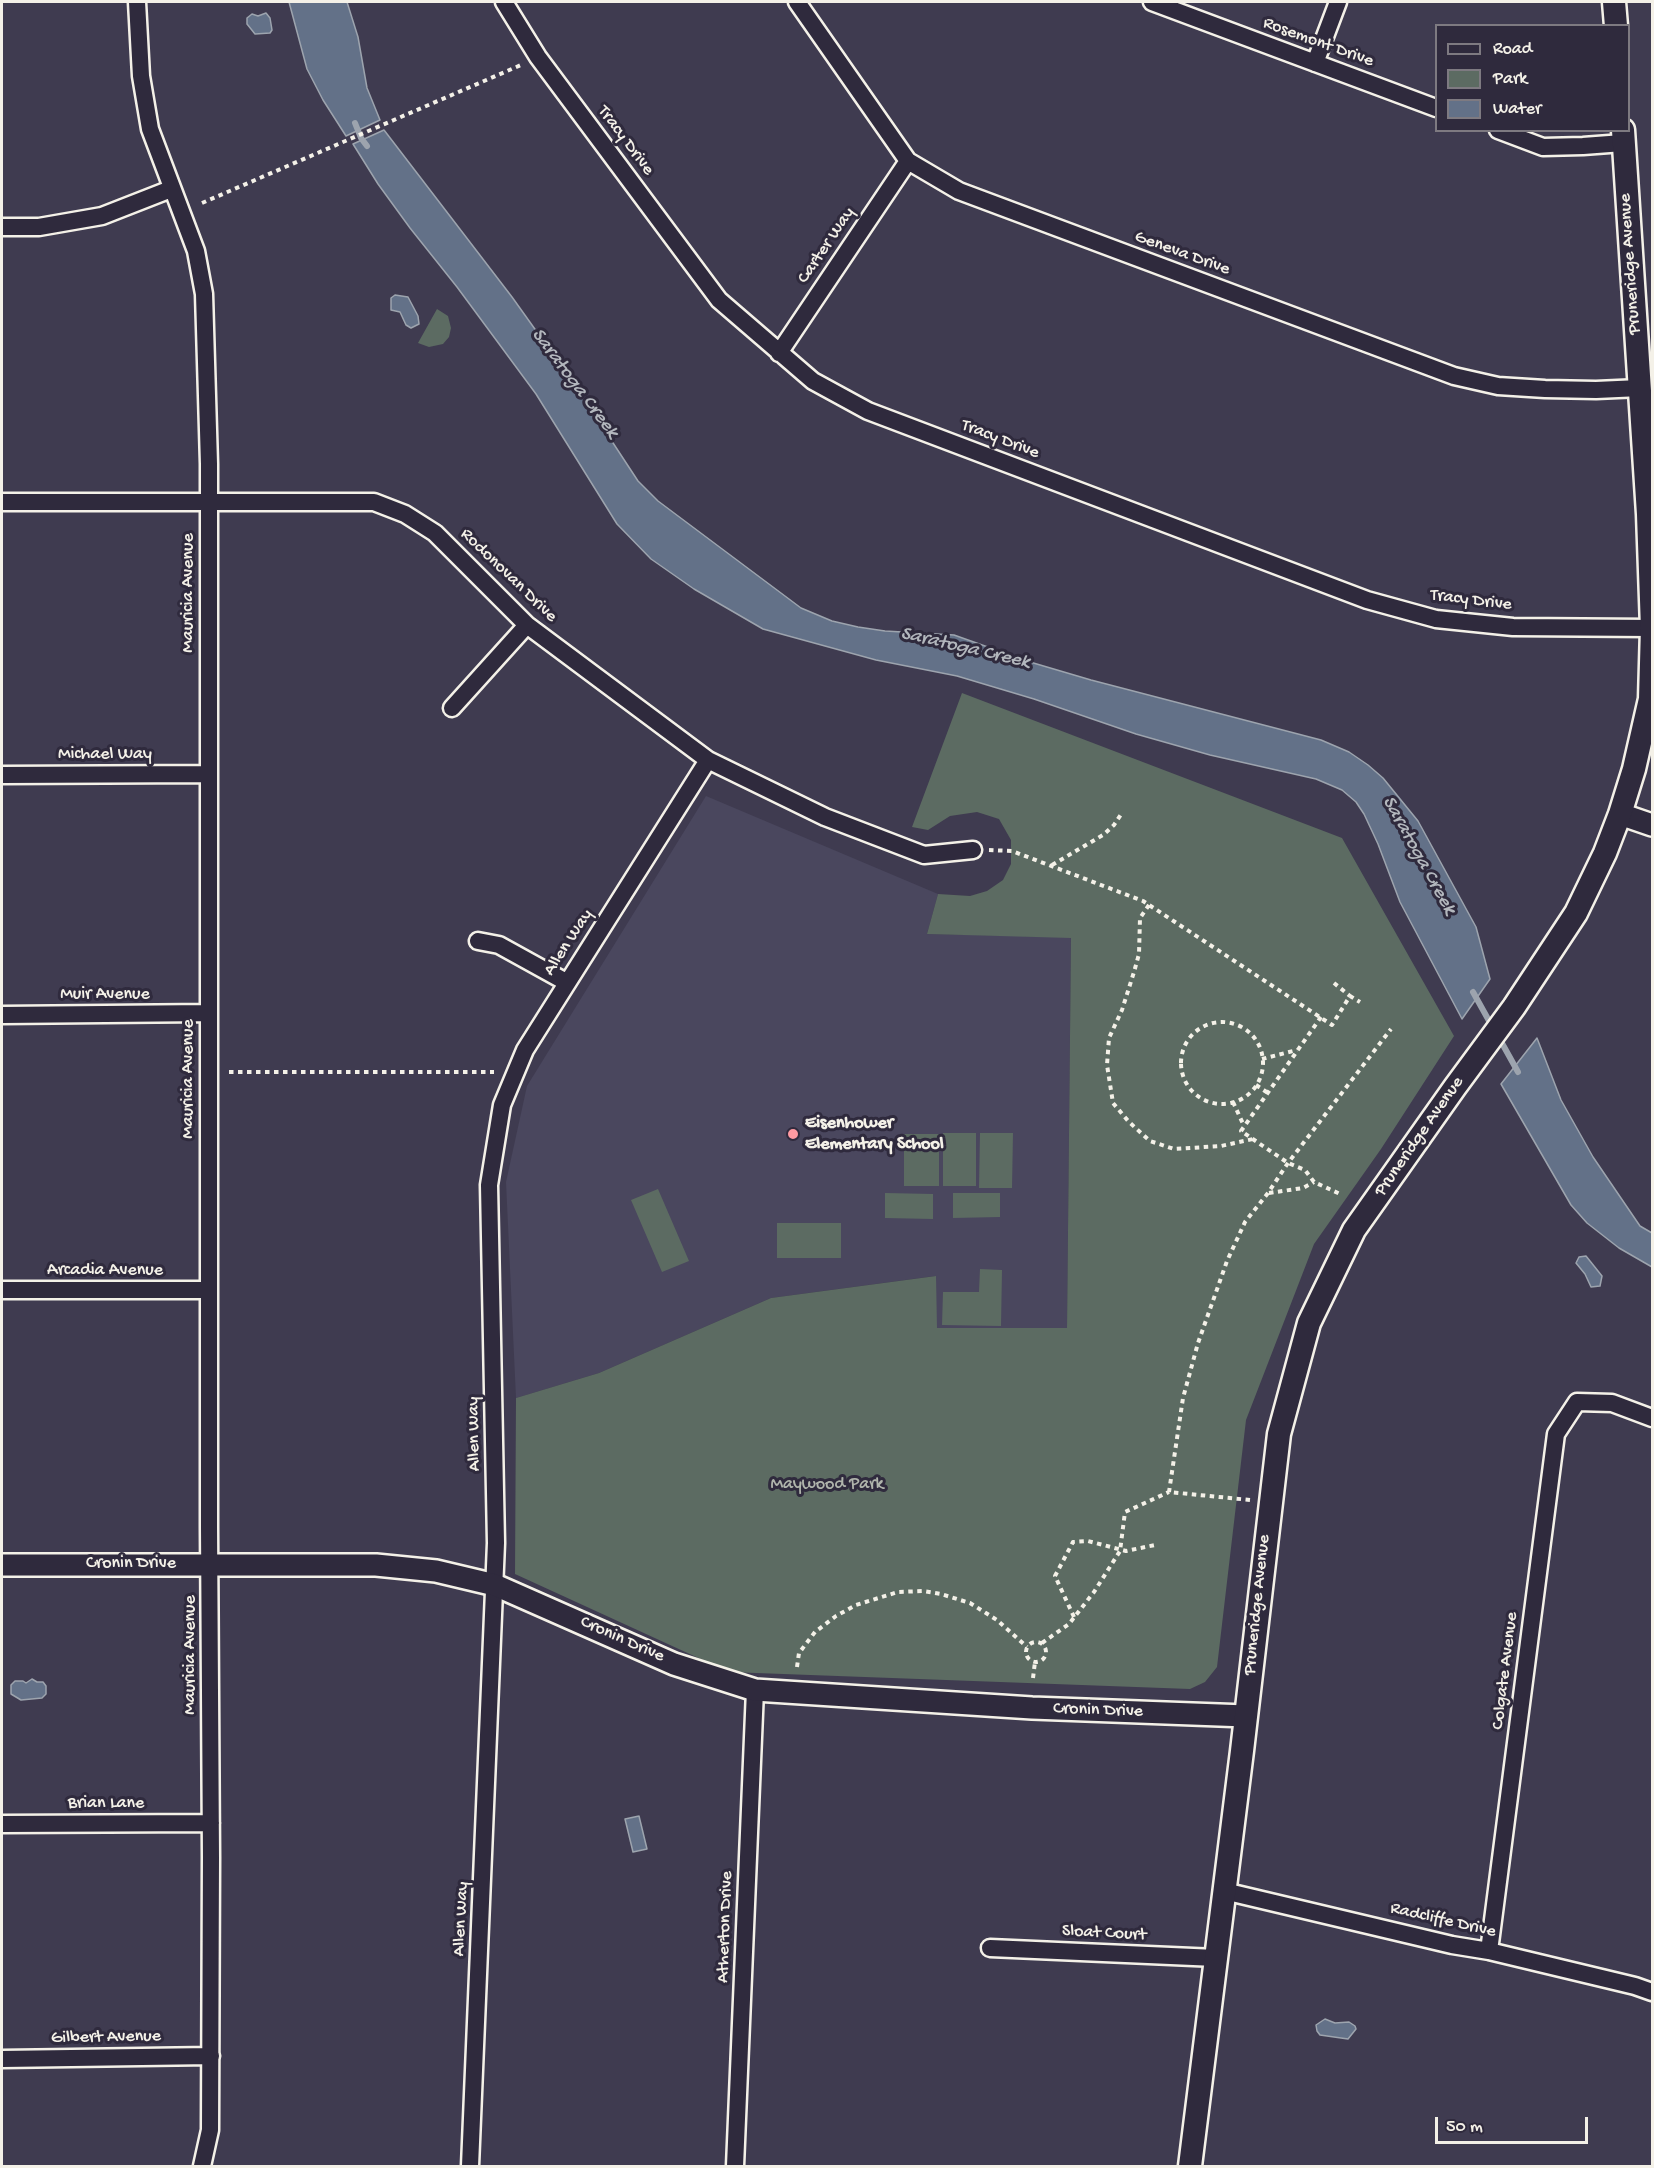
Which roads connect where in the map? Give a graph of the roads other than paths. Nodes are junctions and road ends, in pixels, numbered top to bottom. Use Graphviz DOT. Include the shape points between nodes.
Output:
graph roads {
  1 [pos="136,2"];
  2 [pos="504,2"];
  3 [pos="797,2"];
  4 [pos="1152,2"];
  5 [pos="1338,2"];
  6 [pos="1614,2"];
  7 [pos="1616,24"];
  8 [pos="1316,63"];
  9 [pos="1435,107"];
  10 [pos="1503,132"];
  11 [pos="1623,137"];
  12 [pos="908,161"];
  13 [pos="171,189"];
  14 [pos="2,227"];
  15 [pos="778,353"];
  16 [pos="1640,388"];
  17 [pos="2,502"];
  18 [pos="209,502"];
  19 [pos="527,625"];
  20 [pos="1653,628"];
  21 [pos="452,708"];
  22 [pos="708,760"];
  23 [pos="208,774"];
  24 [pos="2,775"];
  25 [pos="1620,814"];
  26 [pos="1653,825"];
  27 [pos="973,850"];
  28 [pos="478,941"];
  29 [pos="566,982"];
  30 [pos="208,1013"];
  31 [pos="2,1015"];
  32 [pos="2,1290"];
  33 [pos="208,1290"];
  34 [pos="1653,1418"];
  35 [pos="210,1564"];
  36 [pos="2,1565"];
  37 [pos="495,1586"];
  38 [pos="755,1690"];
  39 [pos="1246,1716"];
  40 [pos="211,1823"];
  41 [pos="2,1824"];
  42 [pos="1224,1891"];
  43 [pos="990,1948"];
  44 [pos="1490,1951"];
  45 [pos="1216,1958"];
  46 [pos="1653,1992"];
  47 [pos="211,2056"];
  48 [pos="2,2058"];
  49 [pos="202,2166"];
  50 [pos="470,2166"];
  51 [pos="735,2166"];
  52 [pos="1190,2166"];
  1 -- 13 [label="street, Mauricia Avenue" via="148,119"];
  2 -- 15 [label="street, Tracy Drive" via="538,57 719,300"];
  3 -- 12 [label="street, Geneva Drive"];
  4 -- 8 [label="street, Rosemont Drive"];
  5 -- 8 [label="street"];
  6 -- 7 [label="main road"];
  8 -- 9 [label="street, Rosemont Drive"];
  10 -- 11 [label="street" via="1543,147 1582,146"];
  11 -- 16 [label="main road, Pruneridge Avenue"];
  12 -- 15 [label="street, Carter Way"];
  12 -- 16 [label="street, Geneva Drive" via="959,191 1454,376 1498,386"];
  13 -- 14 [label="street" via="102,216 39,227"];
  13 -- 18 [label="street, Mauricia Avenue" via="196,251 204,294"];
  15 -- 20 [label="street, Tracy Drive" via="813,381 868,411 1367,600 1436,619 1513,627"];
  16 -- 20 [label="main road, Pruneridge Avenue"];
  17 -- 18 [label="street, Rodonovan Drive"];
  18 -- 19 [label="street, Rodonovan Drive" via="374,502 405,514 435,533"];
  18 -- 23 [label="street, Mauricia Avenue"];
  19 -- 21 [label="street"];
  19 -- 22 [label="street, Rodonovan Drive"];
  20 -- 25 [label="main road, Pruneridge Avenue" via="1650,699"];
  22 -- 27 [label="street, Rodonovan Drive" via="825,817 924,855"];
  22 -- 29 [label="street, Allen Way"];
  23 -- 24 [label="street, Michael Way"];
  23 -- 30 [label="street, Mauricia Avenue"];
  25 -- 26 [label="street"];
  25 -- 39 [label="main road, Pruneridge Avenue" via="1576,913 1514,1007 1354,1230 1309,1323 1279,1434"];
  28 -- 29 [label="street" via="498,945"];
  29 -- 37 [label="street, Allen Way" via="525,1050 502,1105 489,1185"];
  30 -- 31 [label="street, Muir Avenue"];
  30 -- 33 [label="street, Mauricia Avenue"];
  32 -- 33 [label="street, Arcadia Avenue"];
  33 -- 35 [label="street, Mauricia Avenue"];
  34 -- 44 [label="street, Colgate Avenue" via="1612,1403 1577,1402 1556,1434"];
  35 -- 36 [label="street, Cronin Drive"];
  35 -- 37 [label="street, Cronin Drive" via="376,1564 436,1571"];
  35 -- 40 [label="street, Mauricia Avenue"];
  37 -- 38 [label="street, Cronin Drive" via="674,1664"];
  37 -- 50 [label="street, Allen Way"];
  38 -- 39 [label="street, Cronin Drive" via="1032,1708"];
  38 -- 51 [label="street, Atherton Drive"];
  39 -- 42 [label="main road, Pruneridge Avenue"];
  40 -- 41 [label="street, Brian Lane"];
  40 -- 47 [label="street, Mauricia Avenue"];
  42 -- 44 [label="street, Radcliffe Drive"];
  42 -- 45 [label="main road, Pruneridge Avenue"];
  43 -- 45 [label="street, Sloat Court"];
  44 -- 46 [label="street, Radcliffe Drive"];
  45 -- 52 [label="main road, Pruneridge Avenue"];
  47 -- 48 [label="street, Gilbert Avenue"];
  47 -- 49 [label="street, Mauricia Avenue" via="210,2130"];
}
